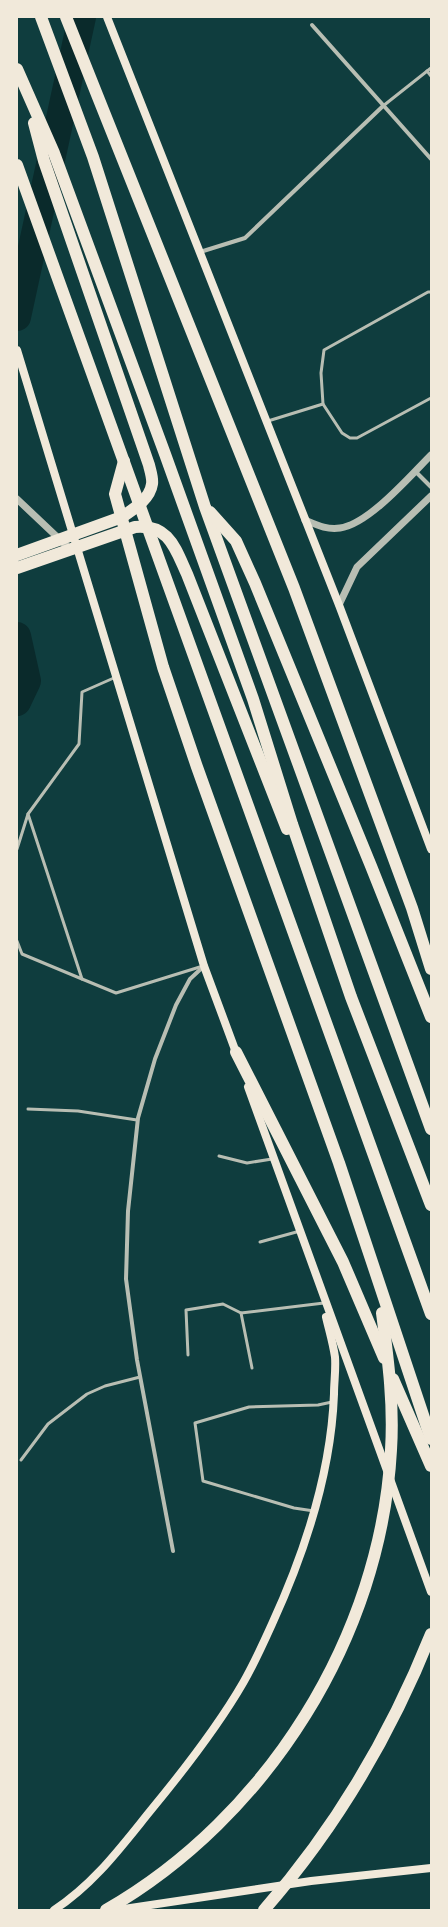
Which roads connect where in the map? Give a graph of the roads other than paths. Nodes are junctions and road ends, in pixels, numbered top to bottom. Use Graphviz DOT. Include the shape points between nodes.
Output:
graph roads {
  1 [pos="41,17"];
  2 [pos="66,17"];
  3 [pos="108,18"];
  4 [pos="312,26"];
  5 [pos="431,68"];
  6 [pos="17,70"];
  7 [pos="427,71"];
  8 [pos="431,76"];
  9 [pos="23,83"];
  10 [pos="383,106"];
  11 [pos="431,159"];
  12 [pos="17,165"];
  13 [pos="200,252"];
  14 [pos="431,292"];
  15 [pos="17,350"];
  16 [pos="431,398"];
  17 [pos="324,404"];
  18 [pos="266,422"];
  19 [pos="431,456"];
  20 [pos="124,461"];
  21 [pos="415,471"];
  22 [pos="431,487"];
  23 [pos="431,496"];
  24 [pos="17,499"];
  25 [pos="205,507"];
  26 [pos="305,520"];
  27 [pos="17,555"];
  28 [pos="82,561"];
  29 [pos="17,568"];
  30 [pos="338,605"];
  31 [pos="117,676"];
  32 [pos="28,814"];
  33 [pos="17,849"];
  34 [pos="431,849"];
  35 [pos="314,887"];
  36 [pos="17,941"];
  37 [pos="204,966"];
  38 [pos="431,969"];
  39 [pos="82,980"];
  40 [pos="431,1017"];
  41 [pos="236,1052"];
  42 [pos="28,1109"];
  43 [pos="137,1120"];
  44 [pos="431,1129"];
  45 [pos="219,1156"];
  46 [pos="274,1159"];
  47 [pos="431,1204"];
  48 [pos="300,1231"];
  49 [pos="260,1242"];
  50 [pos="379,1283"];
  51 [pos="320,1288"];
  52 [pos="324,1303"];
  53 [pos="241,1314"];
  54 [pos="431,1314"];
  55 [pos="188,1355"];
  56 [pos="252,1368"];
  57 [pos="140,1377"];
  58 [pos="334,1402"];
  59 [pos="431,1439"];
  60 [pos="21,1460"];
  61 [pos="431,1466"];
  62 [pos="314,1511"];
  63 [pos="173,1551"];
  64 [pos="431,1592"];
  65 [pos="431,1634"];
  66 [pos="431,1868"];
  67 [pos="409,1870"];
  68 [pos="431,1874"];
  69 [pos="54,1910"];
  70 [pos="106,1910"];
  71 [pos="117,1910"];
  72 [pos="264,1910"];
  1 -- 25 [label="highway" via="93,157"];
  2 -- 38 [label="highway" via="294,588 412,908"];
  3 -- 13 [label="main road"];
  4 -- 10 [label="street"];
  5 -- 7 [label="lane"];
  6 -- 9 [label="highway"];
  7 -- 8 [label="lane"];
  7 -- 10 [label="lane"];
  9 -- 27 [label="highway" via="44,161 149,464 152,484 144,500 122,517"];
  9 -- 35 [label="highway" via="54,153 165,454 253,699"];
  10 -- 11 [label="street"];
  10 -- 13 [label="street" via="245,238"];
  12 -- 20 [label="highway"];
  13 -- 18 [label="main road"];
  14 -- 17 [label="lane" via="324,350 321,373"];
  15 -- 28 [label="main road"];
  16 -- 17 [label="lane" via="357,438 350,438 342,432"];
  17 -- 18 [label="lane"];
  18 -- 26 [label="main road"];
  19 -- 21 [label="street"];
  20 -- 50 [label="highway" via="115,494 163,667"];
  20 -- 54 [label="highway"];
  21 -- 22 [label="street"];
  21 -- 26 [label="street" via="358,522 340,528 323,528"];
  23 -- 30 [label="street" via="357,567"];
  24 -- 28 [label="street"];
  25 -- 40 [label="highway" via="236,541 255,583"];
  25 -- 44 [label="highway"];
  26 -- 30 [label="main road"];
  28 -- 31 [label="main road"];
  29 -- 35 [label="highway" via="135,527 144,526 166,534 174,544 187,574 285,826"];
  30 -- 34 [label="main road"];
  31 -- 32 [label="lane" via="82,692 79,744"];
  31 -- 37 [label="main road"];
  32 -- 33 [label="lane"];
  32 -- 39 [label="lane"];
  35 -- 47 [label="highway" via="351,997"];
  36 -- 39 [label="lane" via="22,954"];
  37 -- 39 [label="lane" via="116,993"];
  37 -- 41 [label="main road"];
  37 -- 43 [label="street" via="190,979 176,1005 155,1059"];
  41 -- 46 [label="main road"];
  41 -- 61 [label="highway" via="343,1262"];
  42 -- 43 [label="lane" via="78,1111"];
  43 -- 57 [label="street" via="128,1211 126,1279"];
  45 -- 46 [label="lane" via="247,1164"];
  46 -- 48 [label="main road"];
  48 -- 49 [label="lane"];
  48 -- 51 [label="main road"];
  50 -- 59 [label="highway"];
  50 -- 70 [label="highway" via="391,1382 391,1450 379,1537 353,1620 309,1710 253,1786 214,1829 168,1868"];
  51 -- 52 [label="main road"];
  51 -- 64 [label="main road"];
  52 -- 53 [label="lane"];
  52 -- 58 [label="main road" via="335,1357"];
  53 -- 55 [label="lane" via="222,1304 186,1310"];
  53 -- 56 [label="lane"];
  57 -- 60 [label="lane" via="105,1386 87,1394 48,1424"];
  57 -- 63 [label="street"];
  58 -- 62 [label="main road" via="330,1444"];
  58 -- 62 [label="lane" via="318,1405 249,1407 195,1423 203,1481 294,1508"];
  62 -- 69 [label="main road" via="300,1557 282,1602 244,1682 221,1718 102,1870 75,1896"];
  65 -- 72 [label="highway" via="395,1715 368,1765 287,1884"];
  66 -- 67 [label="main road"];
  67 -- 68 [label="main road"];
  67 -- 71 [label="main road" via="311,1881"];
}
